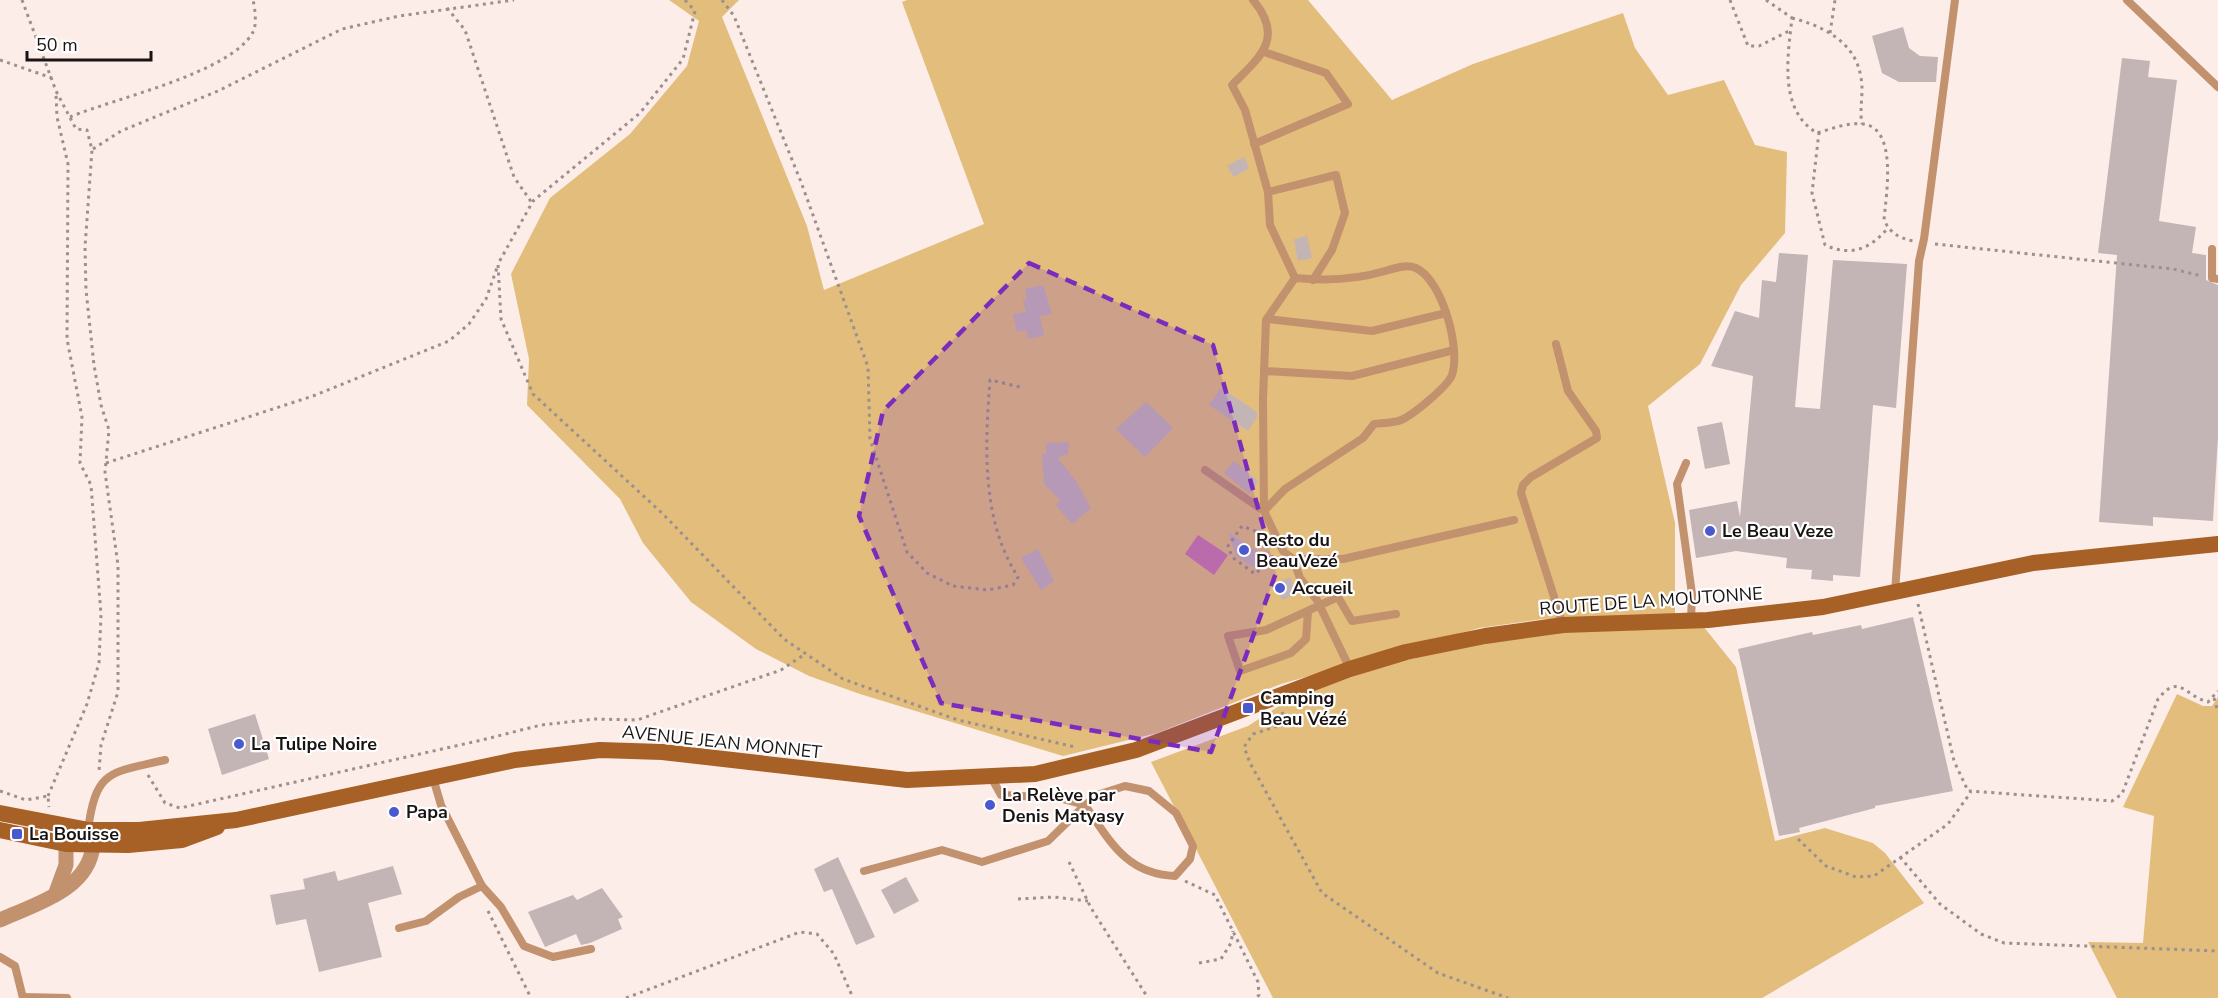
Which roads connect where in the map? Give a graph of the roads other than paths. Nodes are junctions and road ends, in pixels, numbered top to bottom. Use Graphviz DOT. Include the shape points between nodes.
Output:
graph roads {
  1 [pos="1253,0"];
  2 [pos="1955,0"];
  3 [pos="2127,0"];
  4 [pos="1264,52"];
  5 [pos="2218,87"];
  6 [pos="1254,144"];
  7 [pos="1268,192"];
  8 [pos="2212,249"];
  9 [pos="2215,278"];
  10 [pos="1295,279"];
  11 [pos="1313,280"];
  12 [pos="1446,313"];
  13 [pos="1267,319"];
  14 [pos="1556,344"];
  15 [pos="1455,350"];
  16 [pos="1264,371"];
  17 [pos="1686,463"];
  18 [pos="1205,470"];
  19 [pos="1264,511"];
  20 [pos="1514,520"];
  21 [pos="2218,544"];
  22 [pos="1293,559"];
  23 [pos="1895,592"];
  24 [pos="1320,604"];
  25 [pos="1308,612"];
  26 [pos="1396,614"];
  27 [pos="1690,621"];
  28 [pos="1563,625"];
  29 [pos="1350,669"];
  30 [pos="1136,750"];
  31 [pos="165,760"];
  32 [pos="432,777"];
  33 [pos="991,777"];
  34 [pos="1085,804"];
  35 [pos="0,813"];
  36 [pos="236,820"];
  37 [pos="0,830"];
  38 [pos="85,834"];
  39 [pos="41,839"];
  40 [pos="66,844"];
  41 [pos="66,866"];
  42 [pos="84,871"];
  43 [pos="864,871"];
  44 [pos="482,886"];
  45 [pos="55,895"];
  46 [pos="0,920"];
  47 [pos="399,927"];
  48 [pos="591,949"];
  49 [pos="0,957"];
  50 [pos="23,998"];
  51 [pos="68,998"];
  1 -- 4 [label="lane" via="1268,22"];
  2 -- 23 [label="lane" via="1919,261"];
  3 -- 5 [label="lane"];
  4 -- 6 [label="lane" via="1232,85 1245,110"];
  4 -- 6 [label="lane" via="1326,73 1348,104"];
  6 -- 7 [label="lane"];
  7 -- 10 [label="lane" via="1270,225"];
  7 -- 11 [label="lane" via="1336,175 1345,213 1332,250"];
  8 -- 9 [label="lane"];
  10 -- 11 [label="lane"];
  10 -- 13 [label="lane"];
  11 -- 12 [label="lane" via="1362,278 1401,266 1414,268 1429,277"];
  12 -- 13 [label="lane" via="1372,331"];
  12 -- 15 [label="lane"];
  13 -- 16 [label="lane"];
  14 -- 28 [label="lane" via="1568,391 1597,438 1531,477 1521,493"];
  15 -- 16 [label="lane" via="1352,376"];
  15 -- 19 [label="lane" via="1452,377 1439,391 1401,420 1374,424 1363,438 1285,489"];
  16 -- 19 [label="lane"];
  17 -- 27 [label="lane" via="1677,484 1692,594"];
  18 -- 19 [label="lane"];
  19 -- 22 [label="lane" via="1283,550"];
  20 -- 22 [label="lane" via="1343,559"];
  21 -- 23 [label="main road, ROUTE DE LA MOUTONNE" via="2033,563"];
  22 -- 24 [label="lane" via="1300,578"];
  23 -- 27 [label="main road, ROUTE DE LA MOUTONNE" via="1823,607"];
  24 -- 25 [label="lane" via="1266,630 1228,636 1240,670 1291,653 1306,639"];
  24 -- 26 [label="lane" via="1338,597 1352,621"];
  24 -- 29 [label="lane"];
  27 -- 28 [label="main road, ROUTE DE LA MOUTONNE"];
  28 -- 29 [label="main road, ROUTE DE LA MOUTONNE" via="1473,638"];
  29 -- 30 [label="main road, ROUTE DE LA MOUTONNE"];
  30 -- 33 [label="main road, AVENUE JEAN MONNET" via="1035,774"];
  31 -- 38 [label="lane" via="117,771 98,785"];
  32 -- 33 [label="main road, AVENUE JEAN MONNET" via="515,760 600,750 662,752 908,780"];
  32 -- 36 [label="main road, AVENUE JEAN MONNET"];
  32 -- 44 [label="lane" via="441,805"];
  33 -- 34 [label="lane" via="1001,795 1059,798"];
  34 -- 34 [label="lane" via="1125,786 1149,791 1176,813 1193,846 1190,859 1175,876 1155,875 1133,865 1115,847"];
  34 -- 43 [label="lane" via="1048,841 982,862 942,850"];
  35 -- 38 [label="main road, AVENUE JEAN MONNET"];
  36 -- 38 [label="main road, AVENUE JEAN MONNET"];
  36 -- 38 [label="main road, AVENUE JEAN MONNET" via="182,840"];
  37 -- 39 [label="main road, AVENUE JEAN MONNET"];
  38 -- 39 [label="lane" via="50,834"];
  38 -- 40 [label="main road, AVENUE JEAN MONNET"];
  38 -- 42 [label="street"];
  39 -- 40 [label="main road, AVENUE JEAN MONNET"];
  40 -- 41 [label="street"];
  41 -- 42 [label="lane"];
  41 -- 45 [label="street"];
  42 -- 45 [label="street" via="74,884"];
  44 -- 47 [label="lane" via="426,921"];
  44 -- 48 [label="lane" via="501,907 524,946 553,957"];
  45 -- 46 [label="street"];
  49 -- 50 [label="lane" via="15,966"];
  50 -- 51 [label="lane"];
}
